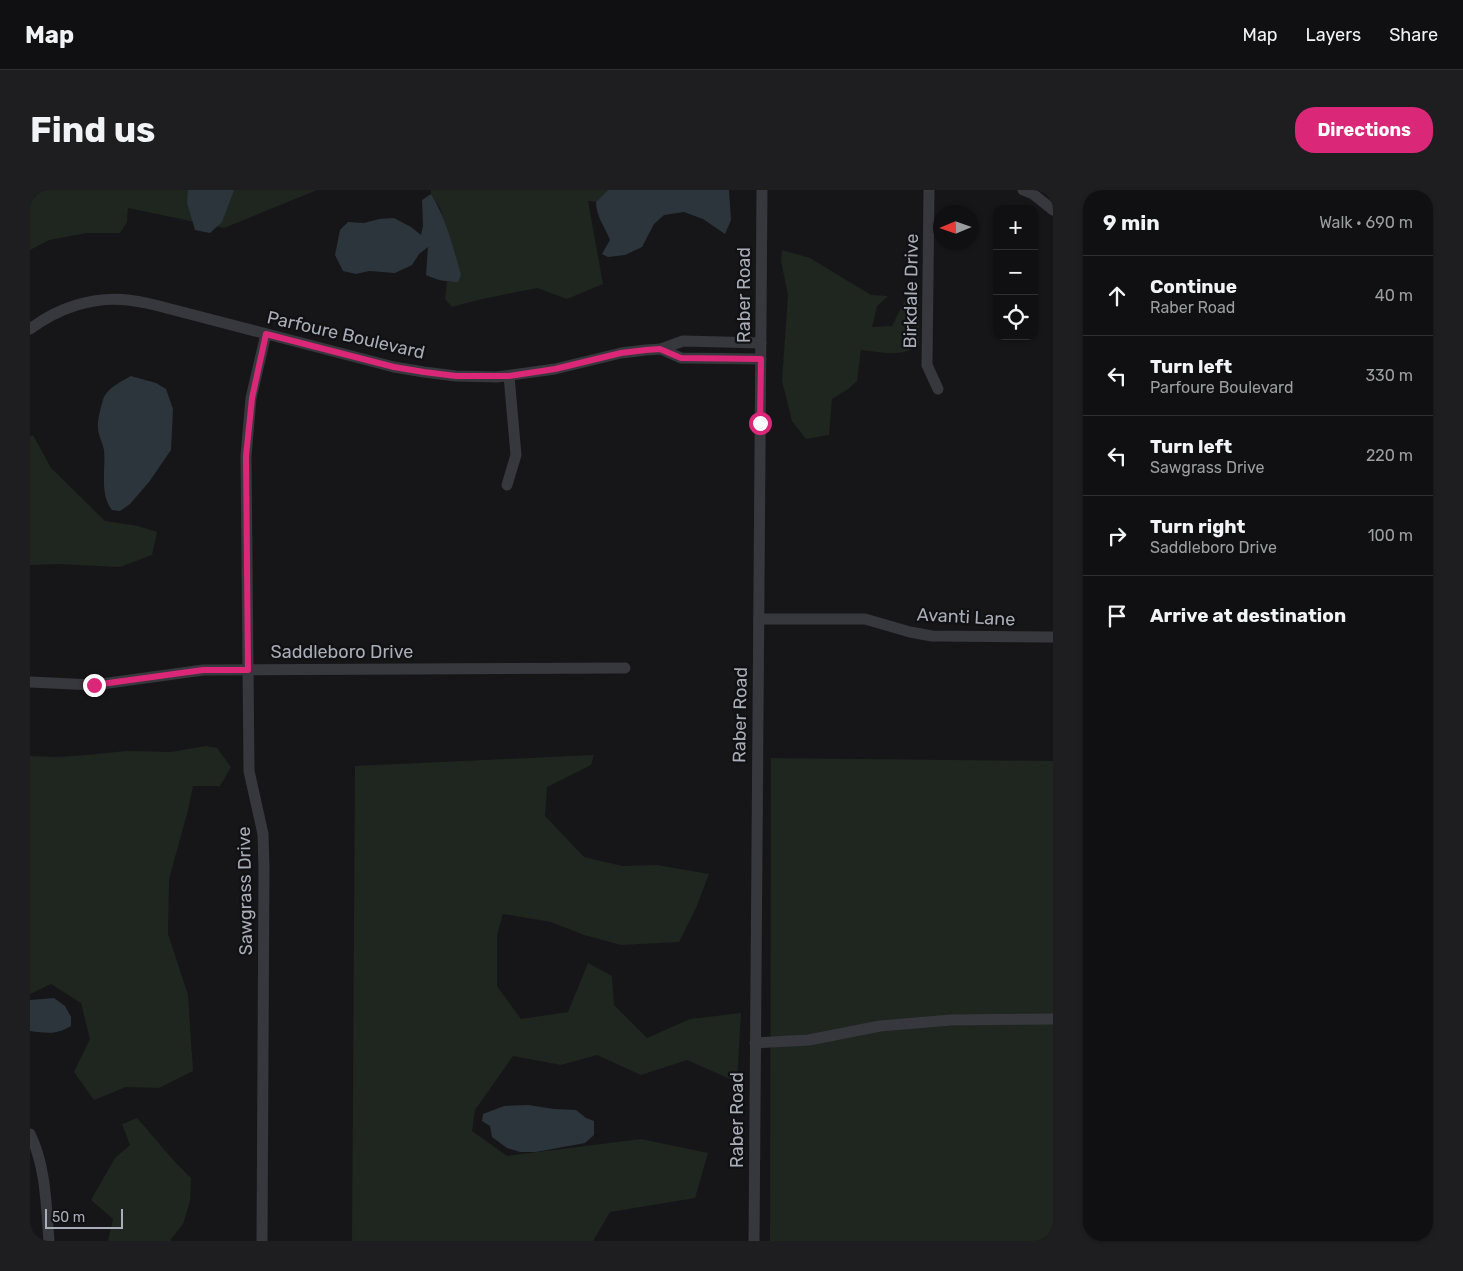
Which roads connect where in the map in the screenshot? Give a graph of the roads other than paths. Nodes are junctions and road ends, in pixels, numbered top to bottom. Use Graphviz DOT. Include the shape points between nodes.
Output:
graph roads {
  1 [pos="762,190"];
  2 [pos="929,190"];
  3 [pos="1031,191"];
  4 [pos="1053,210"];
  5 [pos="30,329"];
  6 [pos="266,334"];
  7 [pos="761,343"];
  8 [pos="660,349"];
  9 [pos="761,359"];
  10 [pos="509,376"];
  11 [pos="938,389"];
  12 [pos="507,485"];
  13 [pos="759,619"];
  14 [pos="1053,637"];
  15 [pos="624,668"];
  16 [pos="248,670"];
  17 [pos="30,682"];
  18 [pos="1053,1019"];
  19 [pos="756,1043"];
  20 [pos="30,1134"];
  21 [pos="49,1241"];
  22 [pos="262,1241"];
  23 [pos="754,1241"];
  1 -- 7 [label="street, Raber Road"];
  2 -- 11 [label="street, Birkdale Drive" via="927,365"];
  3 -- 4 [label="street"];
  5 -- 6 [label="street, Parfoure Boulevard" via="74,306 94,301 128,300"];
  6 -- 10 [label="street, Parfoure Boulevard" via="394,367 456,376"];
  6 -- 16 [label="street, Sawgrass Drive" via="247,439"];
  7 -- 8 [label="street, Parfoure Boulevard" via="683,342"];
  7 -- 9 [label="street, Raber Road"];
  8 -- 9 [label="street, Parfoure Boulevard" via="681,358"];
  8 -- 10 [label="street, Parfoure Boulevard" via="621,353"];
  9 -- 13 [label="street, Raber Road"];
  10 -- 12 [label="street" via="516,455"];
  13 -- 14 [label="street, Avanti Lane" via="864,619 932,636"];
  13 -- 19 [label="street, Raber Road"];
  15 -- 16 [label="street, Saddleboro Drive"];
  16 -- 17 [label="street, Saddleboro Drive" via="203,670 94,685"];
  16 -- 22 [label="street, Sawgrass Drive" via="249,771 263,834 264,868"];
  18 -- 19 [label="street" via="951,1020 880,1026 809,1040"];
  19 -- 23 [label="street, Raber Road"];
  20 -- 21 [label="street" via="43,1173"];
}
